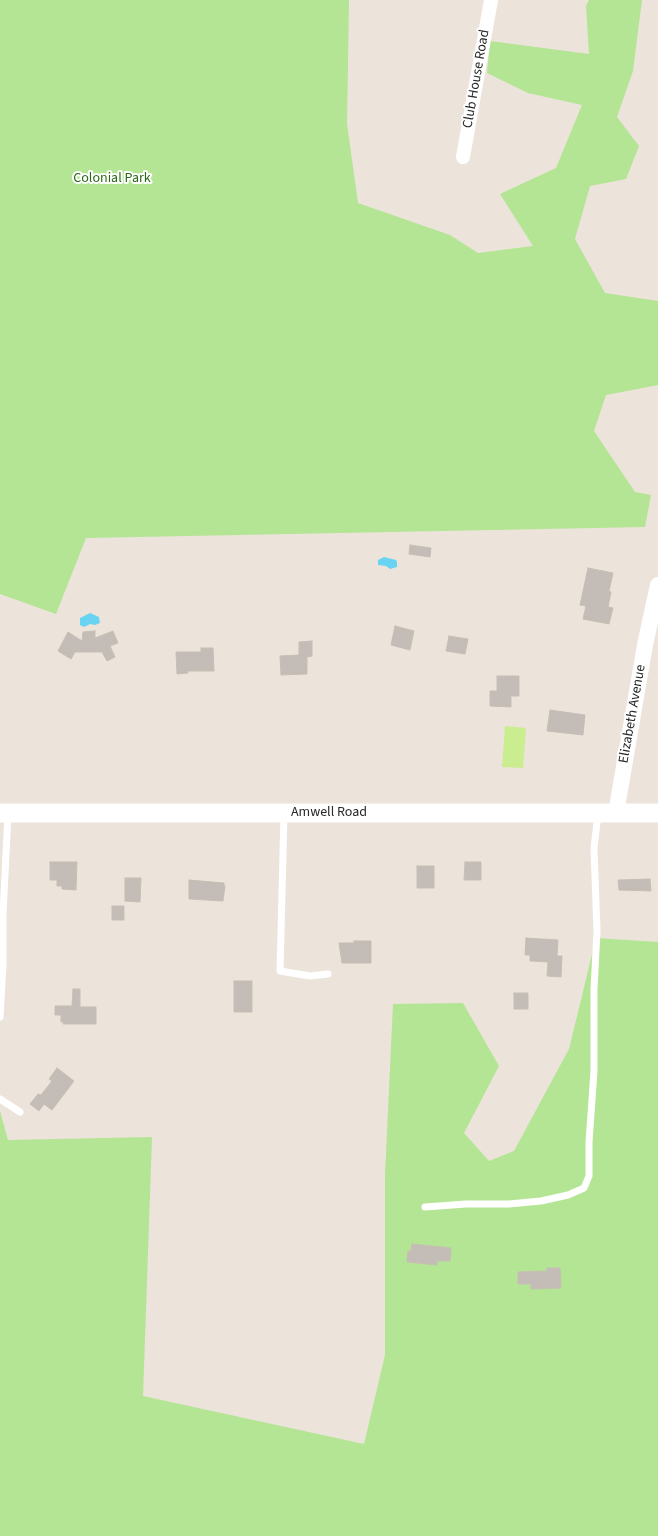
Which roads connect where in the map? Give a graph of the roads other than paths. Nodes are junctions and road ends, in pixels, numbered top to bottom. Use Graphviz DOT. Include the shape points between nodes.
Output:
graph roads {
  1 [pos="491,0"];
  2 [pos="463,157"];
  3 [pos="658,585"];
  4 [pos="4,813"];
  5 [pos="284,813"];
  6 [pos="607,813"];
  7 [pos="658,813"];
  8 [pos="328,974"];
  9 [pos="0,1017"];
  10 [pos="0,1099"];
  11 [pos="20,1112"];
  12 [pos="425,1207"];
  1 -- 2 [label="street, Club House Road"];
  3 -- 6 [label="street, Elizabeth Avenue"];
  4 -- 5 [label="main road, Amwell Road"];
  4 -- 9 [label="lane"];
  5 -- 6 [label="main road, Amwell Road"];
  5 -- 8 [label="lane" via="280,971 310,976"];
  6 -- 7 [label="main road, Amwell Road"];
  6 -- 12 [label="lane" via="594,848 597,931 594,1071 589,1176 584,1188 541,1201"];
  10 -- 11 [label="lane"];
}
